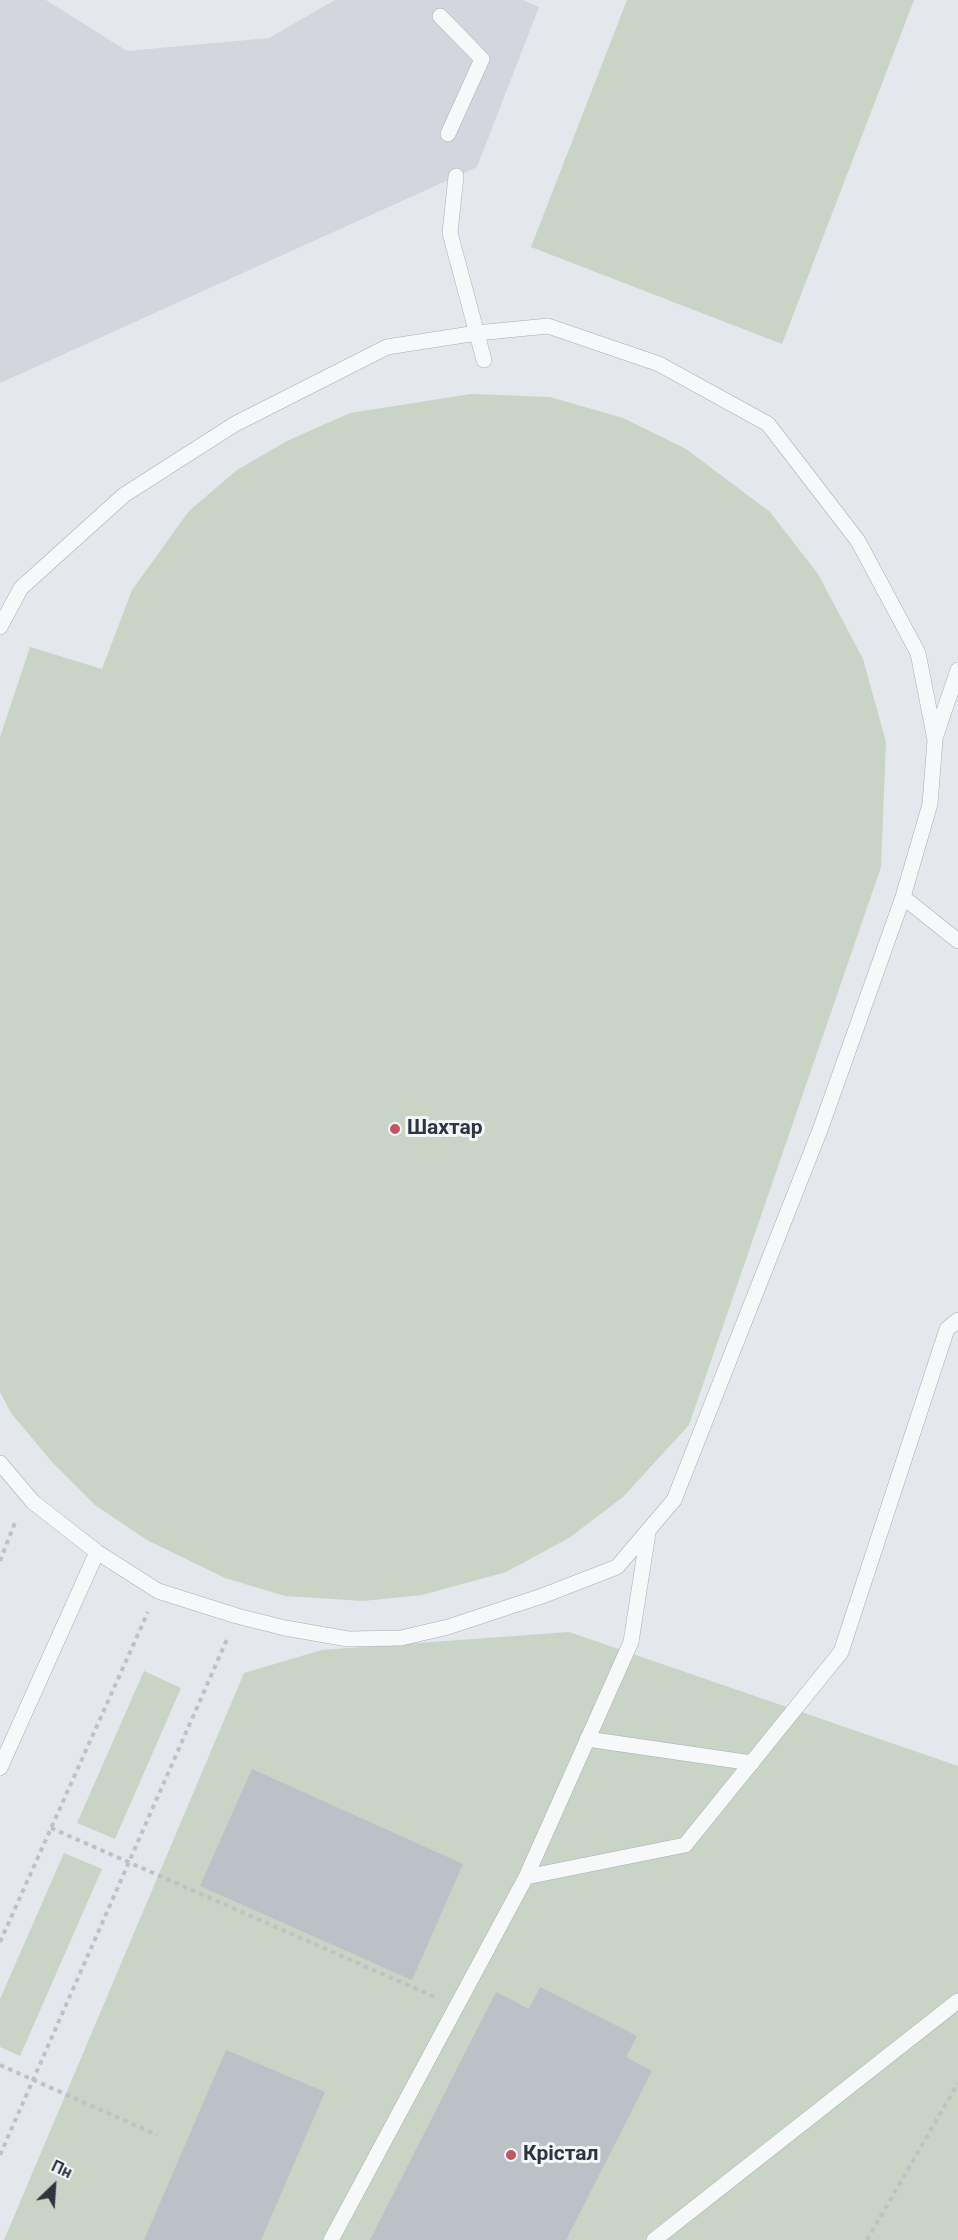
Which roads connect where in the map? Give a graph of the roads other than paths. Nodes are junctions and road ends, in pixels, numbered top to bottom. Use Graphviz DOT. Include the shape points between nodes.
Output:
graph roads {
  1 [pos="440,16"];
  2 [pos="448,134"];
  3 [pos="456,176"];
  4 [pos="477,333"];
  5 [pos="484,360"];
  6 [pos="0,627"];
  7 [pos="958,670"];
  8 [pos="934,740"];
  9 [pos="903,897"];
  10 [pos="958,941"];
  11 [pos="958,1320"];
  12 [pos="0,1463"];
  13 [pos="648,1531"];
  14 [pos="97,1552"];
  15 [pos="588,1739"];
  16 [pos="752,1763"];
  17 [pos="0,1768"];
  18 [pos="526,1877"];
  19 [pos="958,2001"];
  20 [pos="331,2240"];
  21 [pos="654,2240"];
  1 -- 2 [label="lane" via="482,59"];
  3 -- 4 [label="lane" via="450,233"];
  4 -- 5 [label="lane"];
  4 -- 6 [label="lane" via="387,347 236,424 124,495 21,588"];
  4 -- 8 [label="lane" via="548,326 660,364 768,424 858,541 918,653"];
  7 -- 8 [label="lane"];
  8 -- 9 [label="lane" via="930,804"];
  9 -- 10 [label="lane"];
  9 -- 13 [label="lane" via="820,1130 674,1500"];
  11 -- 16 [label="lane" via="947,1329 841,1652"];
  12 -- 14 [label="lane" via="33,1502"];
  13 -- 14 [label="lane" via="617,1567 448,1627 401,1638 348,1639 237,1616 158,1591"];
  13 -- 15 [label="lane" via="631,1642"];
  14 -- 17 [label="lane"];
  15 -- 16 [label="lane"];
  15 -- 18 [label="lane"];
  16 -- 18 [label="lane" via="686,1845"];
  18 -- 20 [label="lane"];
  19 -- 21 [label="lane"];
}
